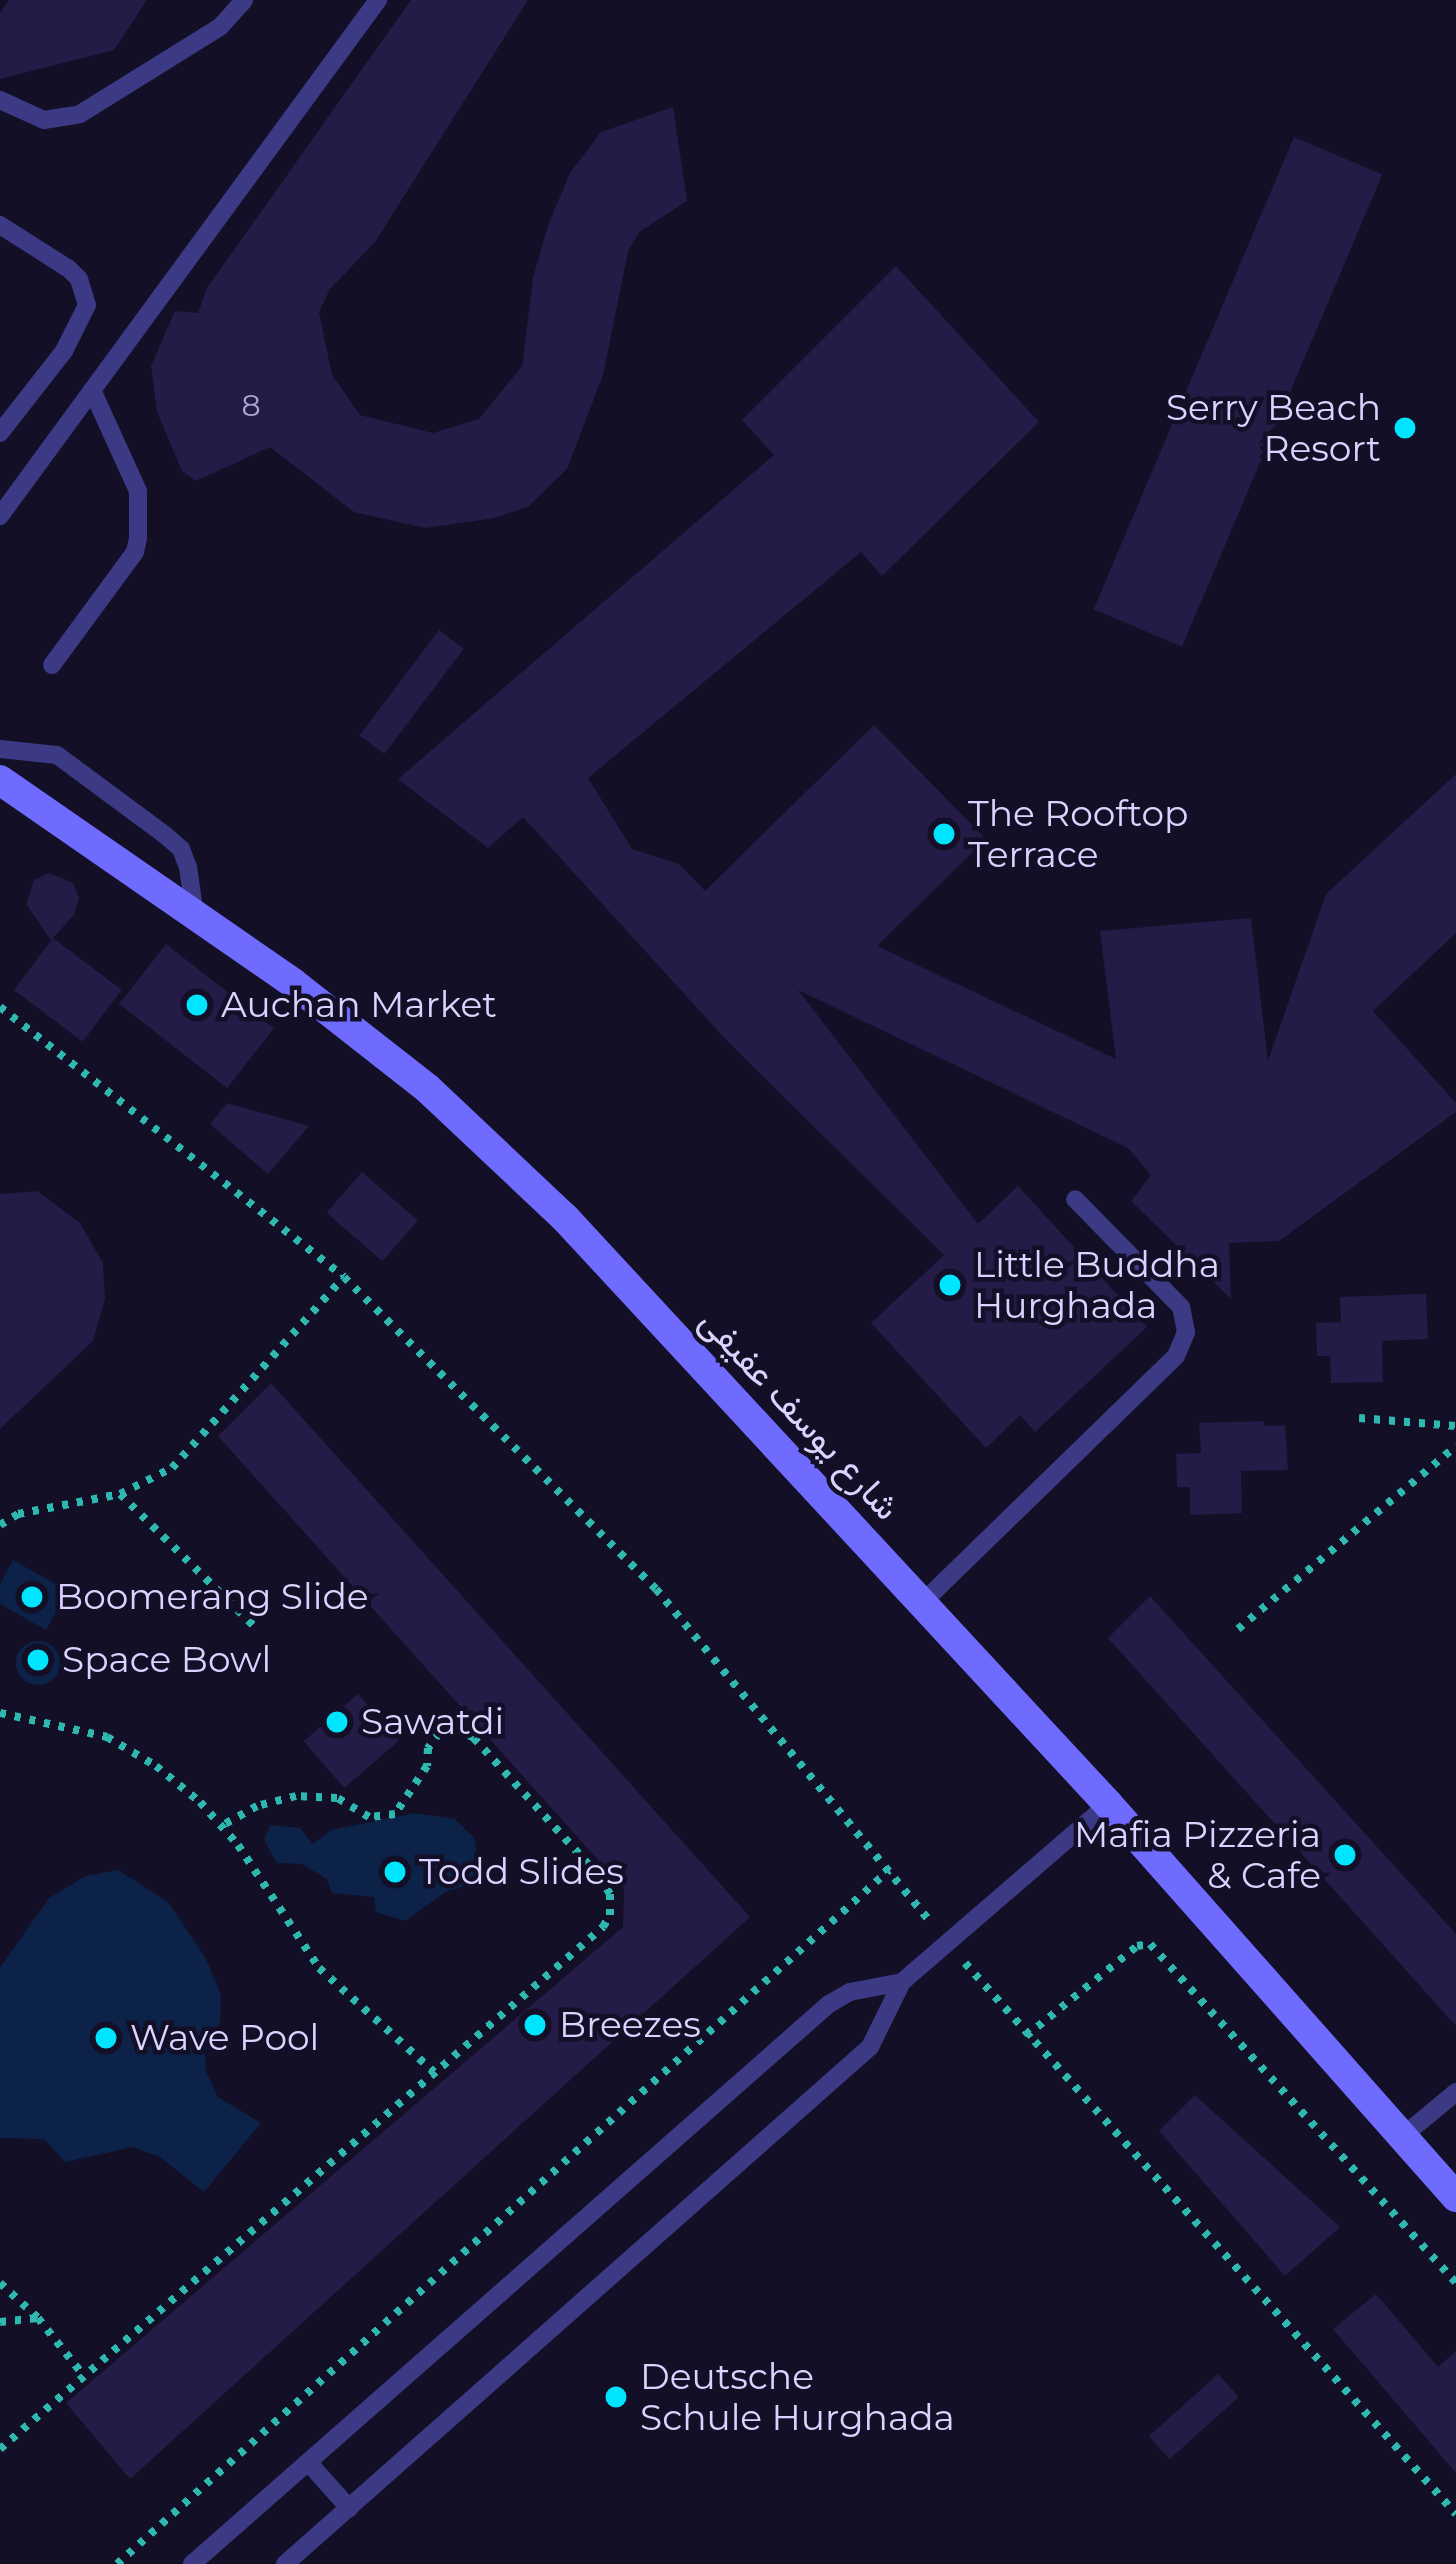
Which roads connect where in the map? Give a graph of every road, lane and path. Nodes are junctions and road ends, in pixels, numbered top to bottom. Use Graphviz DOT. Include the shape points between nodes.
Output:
graph roads {
  1 [pos="244,0"];
  2 [pos="377,0"];
  3 [pos="4,110"];
  4 [pos="0,225"];
  5 [pos="92,390"];
  6 [pos="0,433"];
  7 [pos="0,516"];
  8 [pos="52,665"];
  9 [pos="0,749"];
  10 [pos="0,780"];
  11 [pos="195,915"];
  12 [pos="0,1007"];
  13 [pos="1075,1199"];
  14 [pos="344,1277"];
  15 [pos="1359,1418"];
  16 [pos="1456,1426"];
  17 [pos="1456,1446"];
  18 [pos="120,1494"];
  19 [pos="0,1525"];
  20 [pos="922,1603"];
  21 [pos="1238,1629"];
  22 [pos="258,1630"];
  23 [pos="0,1713"];
  24 [pos="1108,1804"];
  25 [pos="221,1826"];
  26 [pos="889,1870"];
  27 [pos="947,1942"];
  28 [pos="902,1982"];
  29 [pos="1026,2036"];
  30 [pos="434,2072"];
  31 [pos="1456,2092"];
  32 [pos="1403,2136"];
  33 [pos="1456,2197"];
  34 [pos="0,2283"];
  35 [pos="1456,2283"];
  36 [pos="38,2318"];
  37 [pos="0,2322"];
  38 [pos="84,2376"];
  39 [pos="0,2449"];
  40 [pos="308,2462"];
  41 [pos="349,2508"];
  42 [pos="1456,2513"];
  43 [pos="117,2564"];
  44 [pos="192,2564"];
  45 [pos="285,2564"];
  1 -- 3 [label="lane" via="220,27 80,114 44,120"];
  2 -- 5 [label="lane"];
  4 -- 6 [label="lane" via="79,279 87,305 64,351"];
  5 -- 7 [label="lane"];
  5 -- 8 [label="lane" via="138,491 139,538"];
  9 -- 11 [label="lane" via="57,755 165,835 181,849"];
  10 -- 11 [label="street, شارع يوسف عفيفى"];
  11 -- 20 [label="street, شارع يوسف عفيفى" via="427,1088 565,1218"];
  12 -- 14 [label="path"];
  13 -- 20 [label="lane" via="1180,1306 1186,1332 1176,1356"];
  14 -- 18 [label="path" via="172,1468"];
  14 -- 26 [label="path" via="656,1589"];
  15 -- 16 [label="path"];
  17 -- 21 [label="path"];
  18 -- 19 [label="path" via="18,1514"];
  18 -- 22 [label="path"];
  20 -- 24 [label="street, شارع يوسف عفيفى"];
  23 -- 25 [label="path" via="107,1737 156,1766"];
  24 -- 27 [label="lane"];
  24 -- 32 [label="street, شارع يوسف عفيفى"];
  25 -- 30 [label="path" via="319,1968"];
  25 -- 30 [label="path" via="296,1796 337,1798 369,1817 395,1814 428,1766 439,1733 458,1729 599,1876 611,1905 603,1927"];
  26 -- 27 [label="path"];
  26 -- 43 [label="path"];
  27 -- 28 [label="lane"];
  27 -- 29 [label="path"];
  28 -- 40 [label="lane" via="829,2004"];
  28 -- 41 [label="lane" via="870,2047"];
  29 -- 35 [label="path" via="1136,1946 1150,1944"];
  29 -- 42 [label="path"];
  30 -- 38 [label="path"];
  31 -- 32 [label="lane"];
  32 -- 33 [label="street, شارع يوسف عفيفى"];
  34 -- 36 [label="path"];
  36 -- 37 [label="path"];
  36 -- 38 [label="path"];
  38 -- 39 [label="path"];
  40 -- 41 [label="lane"];
  40 -- 44 [label="lane"];
  41 -- 45 [label="lane"];
}
